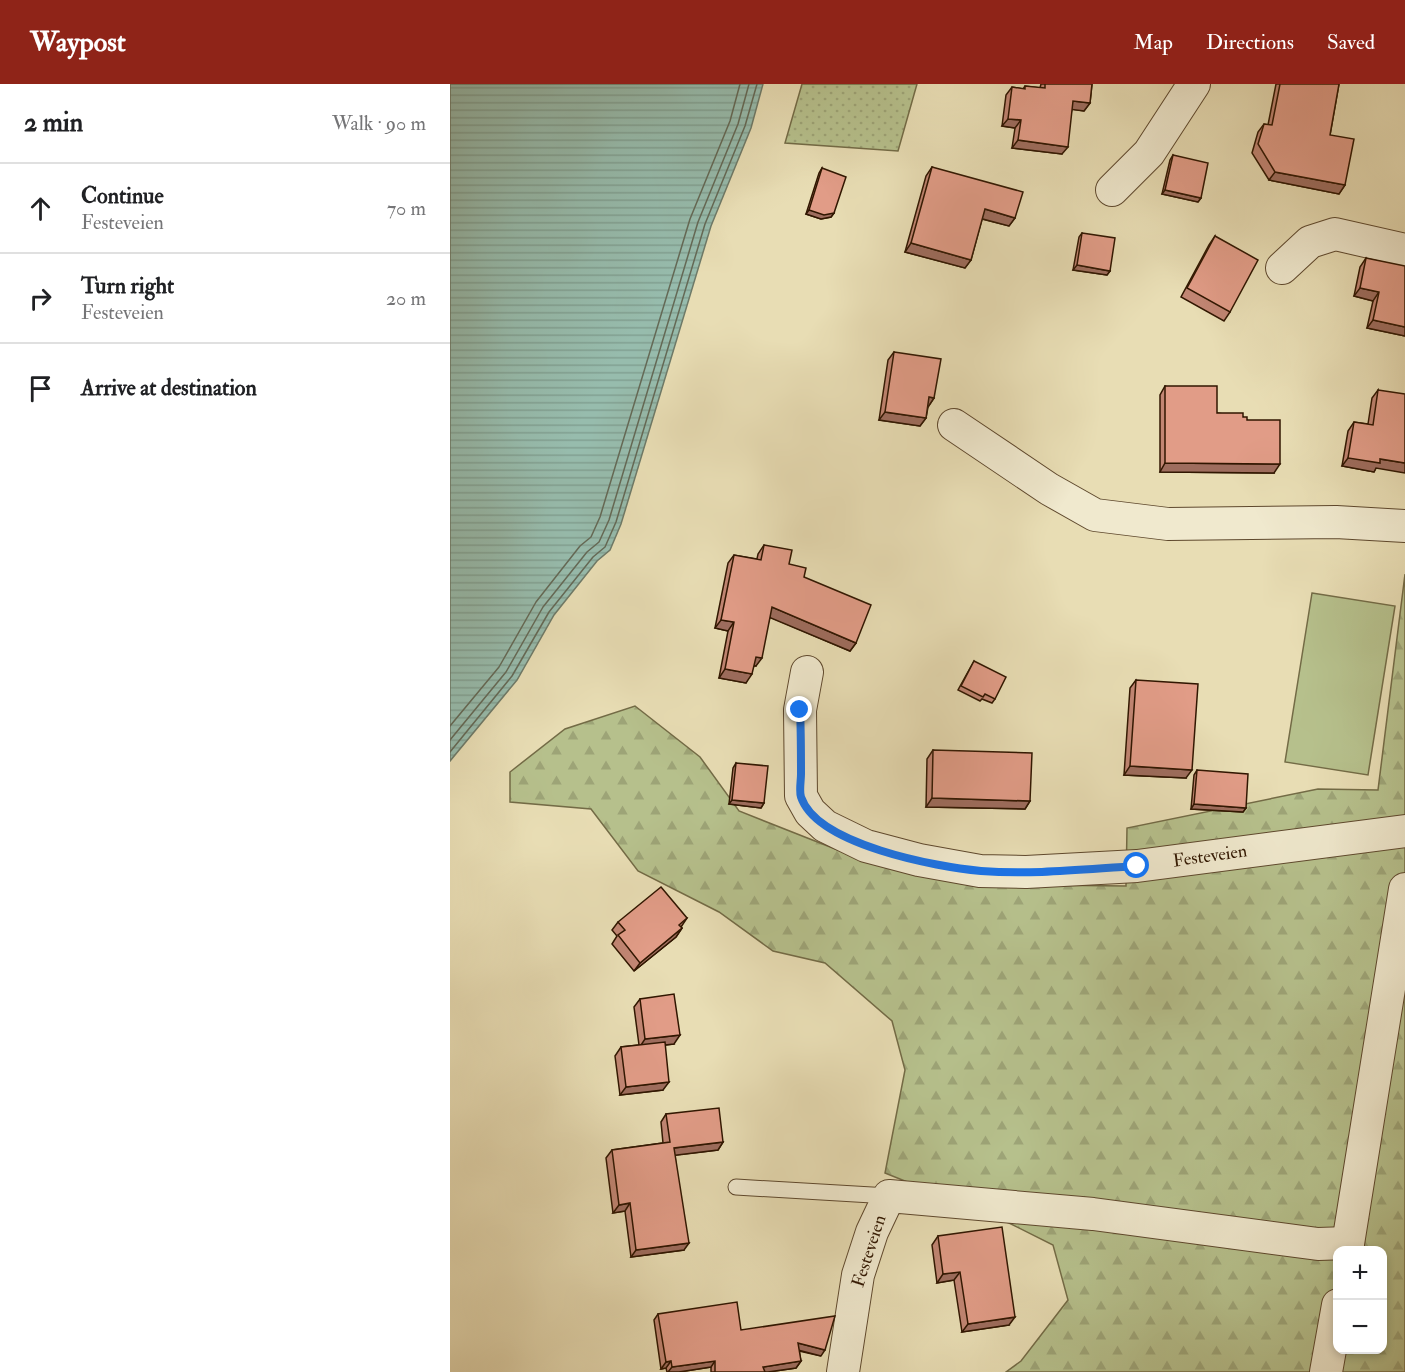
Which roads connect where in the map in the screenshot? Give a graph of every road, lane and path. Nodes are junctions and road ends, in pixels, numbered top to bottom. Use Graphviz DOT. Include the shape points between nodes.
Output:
graph roads {
  1 [pos="1194,84"];
  2 [pos="1112,189"];
  3 [pos="1405,250"];
  4 [pos="1282,268"];
  5 [pos="954,425"];
  6 [pos="1405,526"];
  7 [pos="807,672"];
  8 [pos="1405,831"];
  9 [pos="1405,889"];
  10 [pos="736,1187"];
  11 [pos="889,1196"];
  12 [pos="1338,1246"];
  13 [pos="1348,1246"];
  14 [pos="1333,1333"];
  15 [pos="843,1372"];
  16 [pos="1326,1372"];
  1 -- 2 [label="street" via="1149,153"];
  3 -- 4 [label="street" via="1335,234 1310,242"];
  5 -- 6 [label="street" via="1095,515 1168,524 1336,522"];
  7 -- 8 [label="street, Festeveien" via="800,710 801,796 825,826 877,849 980,871 1026,872 1137,866"];
  9 -- 13 [label="street, Festeveien"];
  10 -- 11 [label="lane"];
  11 -- 12 [label="street, Festeveien" via="1093,1214"];
  11 -- 15 [label="street, Festeveien" via="858,1275"];
  14 -- 16 [label="street"];
}
